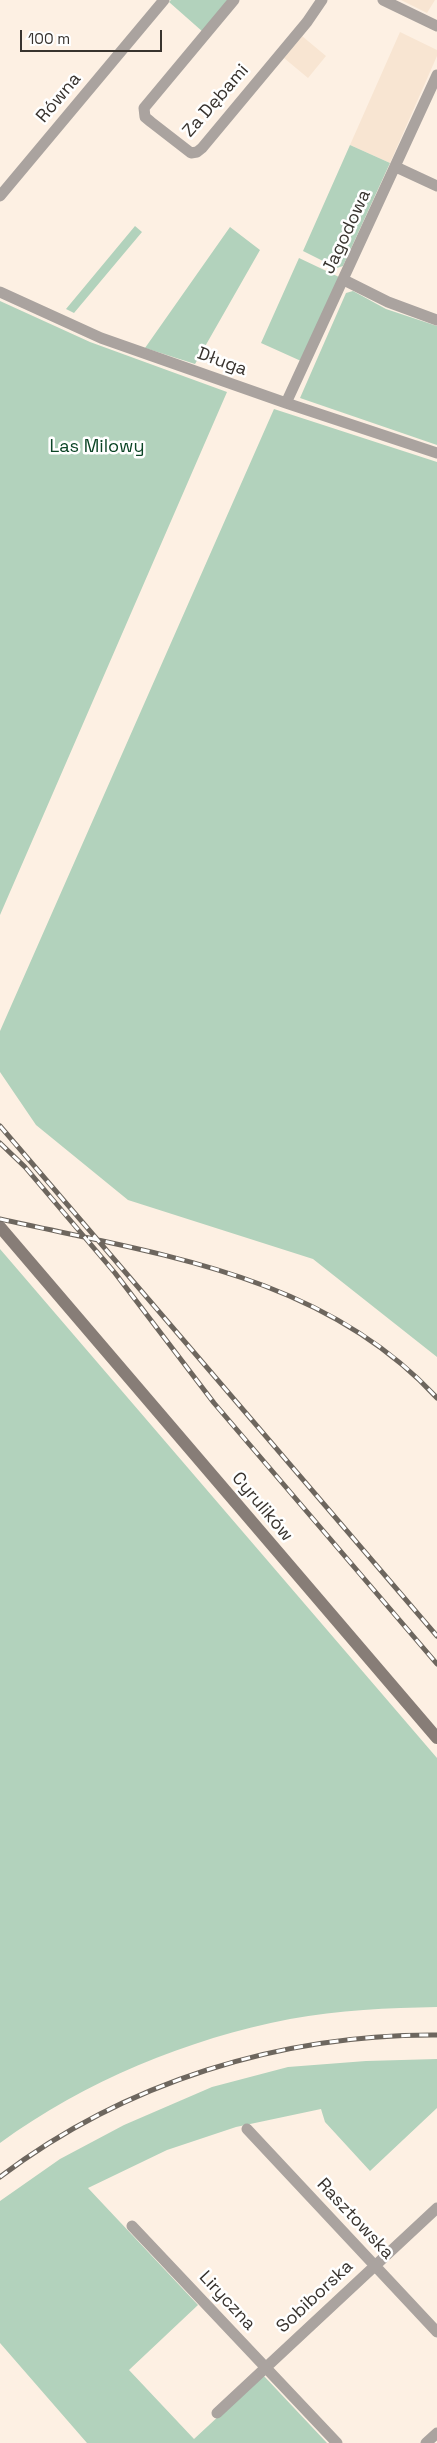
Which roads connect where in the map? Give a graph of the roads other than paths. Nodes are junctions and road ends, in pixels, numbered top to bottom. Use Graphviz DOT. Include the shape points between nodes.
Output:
graph roads {
  1 [pos="164,0"];
  2 [pos="234,0"];
  3 [pos="322,0"];
  4 [pos="383,0"];
  5 [pos="437,26"];
  6 [pos="437,75"];
  7 [pos="396,167"];
  8 [pos="437,186"];
  9 [pos="0,196"];
  10 [pos="344,280"];
  11 [pos="0,292"];
  12 [pos="437,320"];
  13 [pos="286,404"];
  14 [pos="437,453"];
  15 [pos="0,1227"];
  16 [pos="437,1738"];
  17 [pos="247,2129"];
  18 [pos="437,2208"];
  19 [pos="132,2226"];
  20 [pos="375,2266"];
  21 [pos="437,2332"];
  22 [pos="266,2367"];
  23 [pos="217,2413"];
  24 [pos="437,2432"];
  25 [pos="337,2443"];
  26 [pos="426,2443"];
  1 -- 9 [label="street, Równa"];
  2 -- 3 [label="street, Za Dębami" via="144,108 145,117 191,153 202,148"];
  4 -- 5 [label="street"];
  6 -- 7 [label="street, Jagodowa"];
  7 -- 8 [label="street"];
  7 -- 10 [label="street, Jagodowa"];
  10 -- 12 [label="street" via="388,302"];
  10 -- 13 [label="street, Jagodowa"];
  11 -- 13 [label="street, Długa" via="102,338"];
  13 -- 14 [label="street, Długa"];
  15 -- 16 [label="main road, Cyrulików"];
  17 -- 20 [label="street, Rasztowska"];
  18 -- 20 [label="street, Sobiborska"];
  19 -- 22 [label="street, Liryczna"];
  20 -- 21 [label="street, Rasztowska"];
  20 -- 22 [label="street, Sobiborska"];
  22 -- 23 [label="street, Sobiborska"];
  22 -- 25 [label="street, Liryczna"];
  24 -- 26 [label="street"];
}
